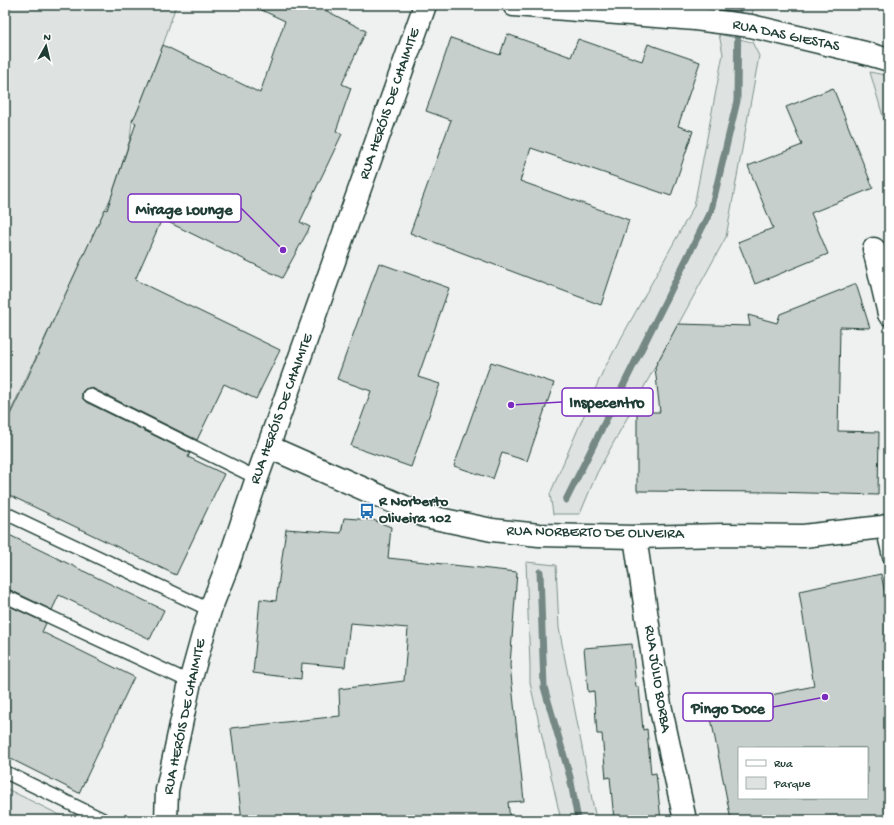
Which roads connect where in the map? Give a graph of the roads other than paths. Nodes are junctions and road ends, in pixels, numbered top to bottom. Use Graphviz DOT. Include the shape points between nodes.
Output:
graph roads {
  1 [pos="425,5"];
  2 [pos="514,5"];
  3 [pos="701,15"];
  4 [pos="889,60"];
  5 [pos="874,249"];
  6 [pos="889,314"];
  7 [pos="89,395"];
  8 [pos="269,447"];
  9 [pos="257,478"];
  10 [pos="5,513"];
  11 [pos="885,526"];
  12 [pos="635,537"];
  13 [pos="889,557"];
  14 [pos="5,596"];
  15 [pos="210,610"];
  16 [pos="190,682"];
  17 [pos="5,772"];
  18 [pos="104,820"];
  19 [pos="166,820"];
  20 [pos="685,820"];
  1 -- 8 [label="street, RUA HERÓIS DE CHAIMITE"];
  2 -- 3 [label="street, RUA DAS GIESTAS"];
  3 -- 4 [label="street, RUA DAS GIESTAS"];
  5 -- 6 [label="street"];
  7 -- 9 [label="lane"];
  8 -- 9 [label="street, RUA HERÓIS DE CHAIMITE"];
  8 -- 12 [label="street, RUA NORBERTO DE OLIVEIRA" via="425,516 492,530 539,535"];
  9 -- 15 [label="street, RUA HERÓIS DE CHAIMITE"];
  10 -- 15 [label="lane"];
  11 -- 12 [label="street, RUA NORBERTO DE OLIVEIRA" via="803,536"];
  11 -- 13 [label="lane"];
  12 -- 20 [label="street, RUA JÚLIO BORBA" via="660,705"];
  14 -- 16 [label="lane"];
  15 -- 16 [label="street, RUA HERÓIS DE CHAIMITE"];
  16 -- 19 [label="street, RUA HERÓIS DE CHAIMITE" via="167,790"];
  17 -- 18 [label="lane"];
}
